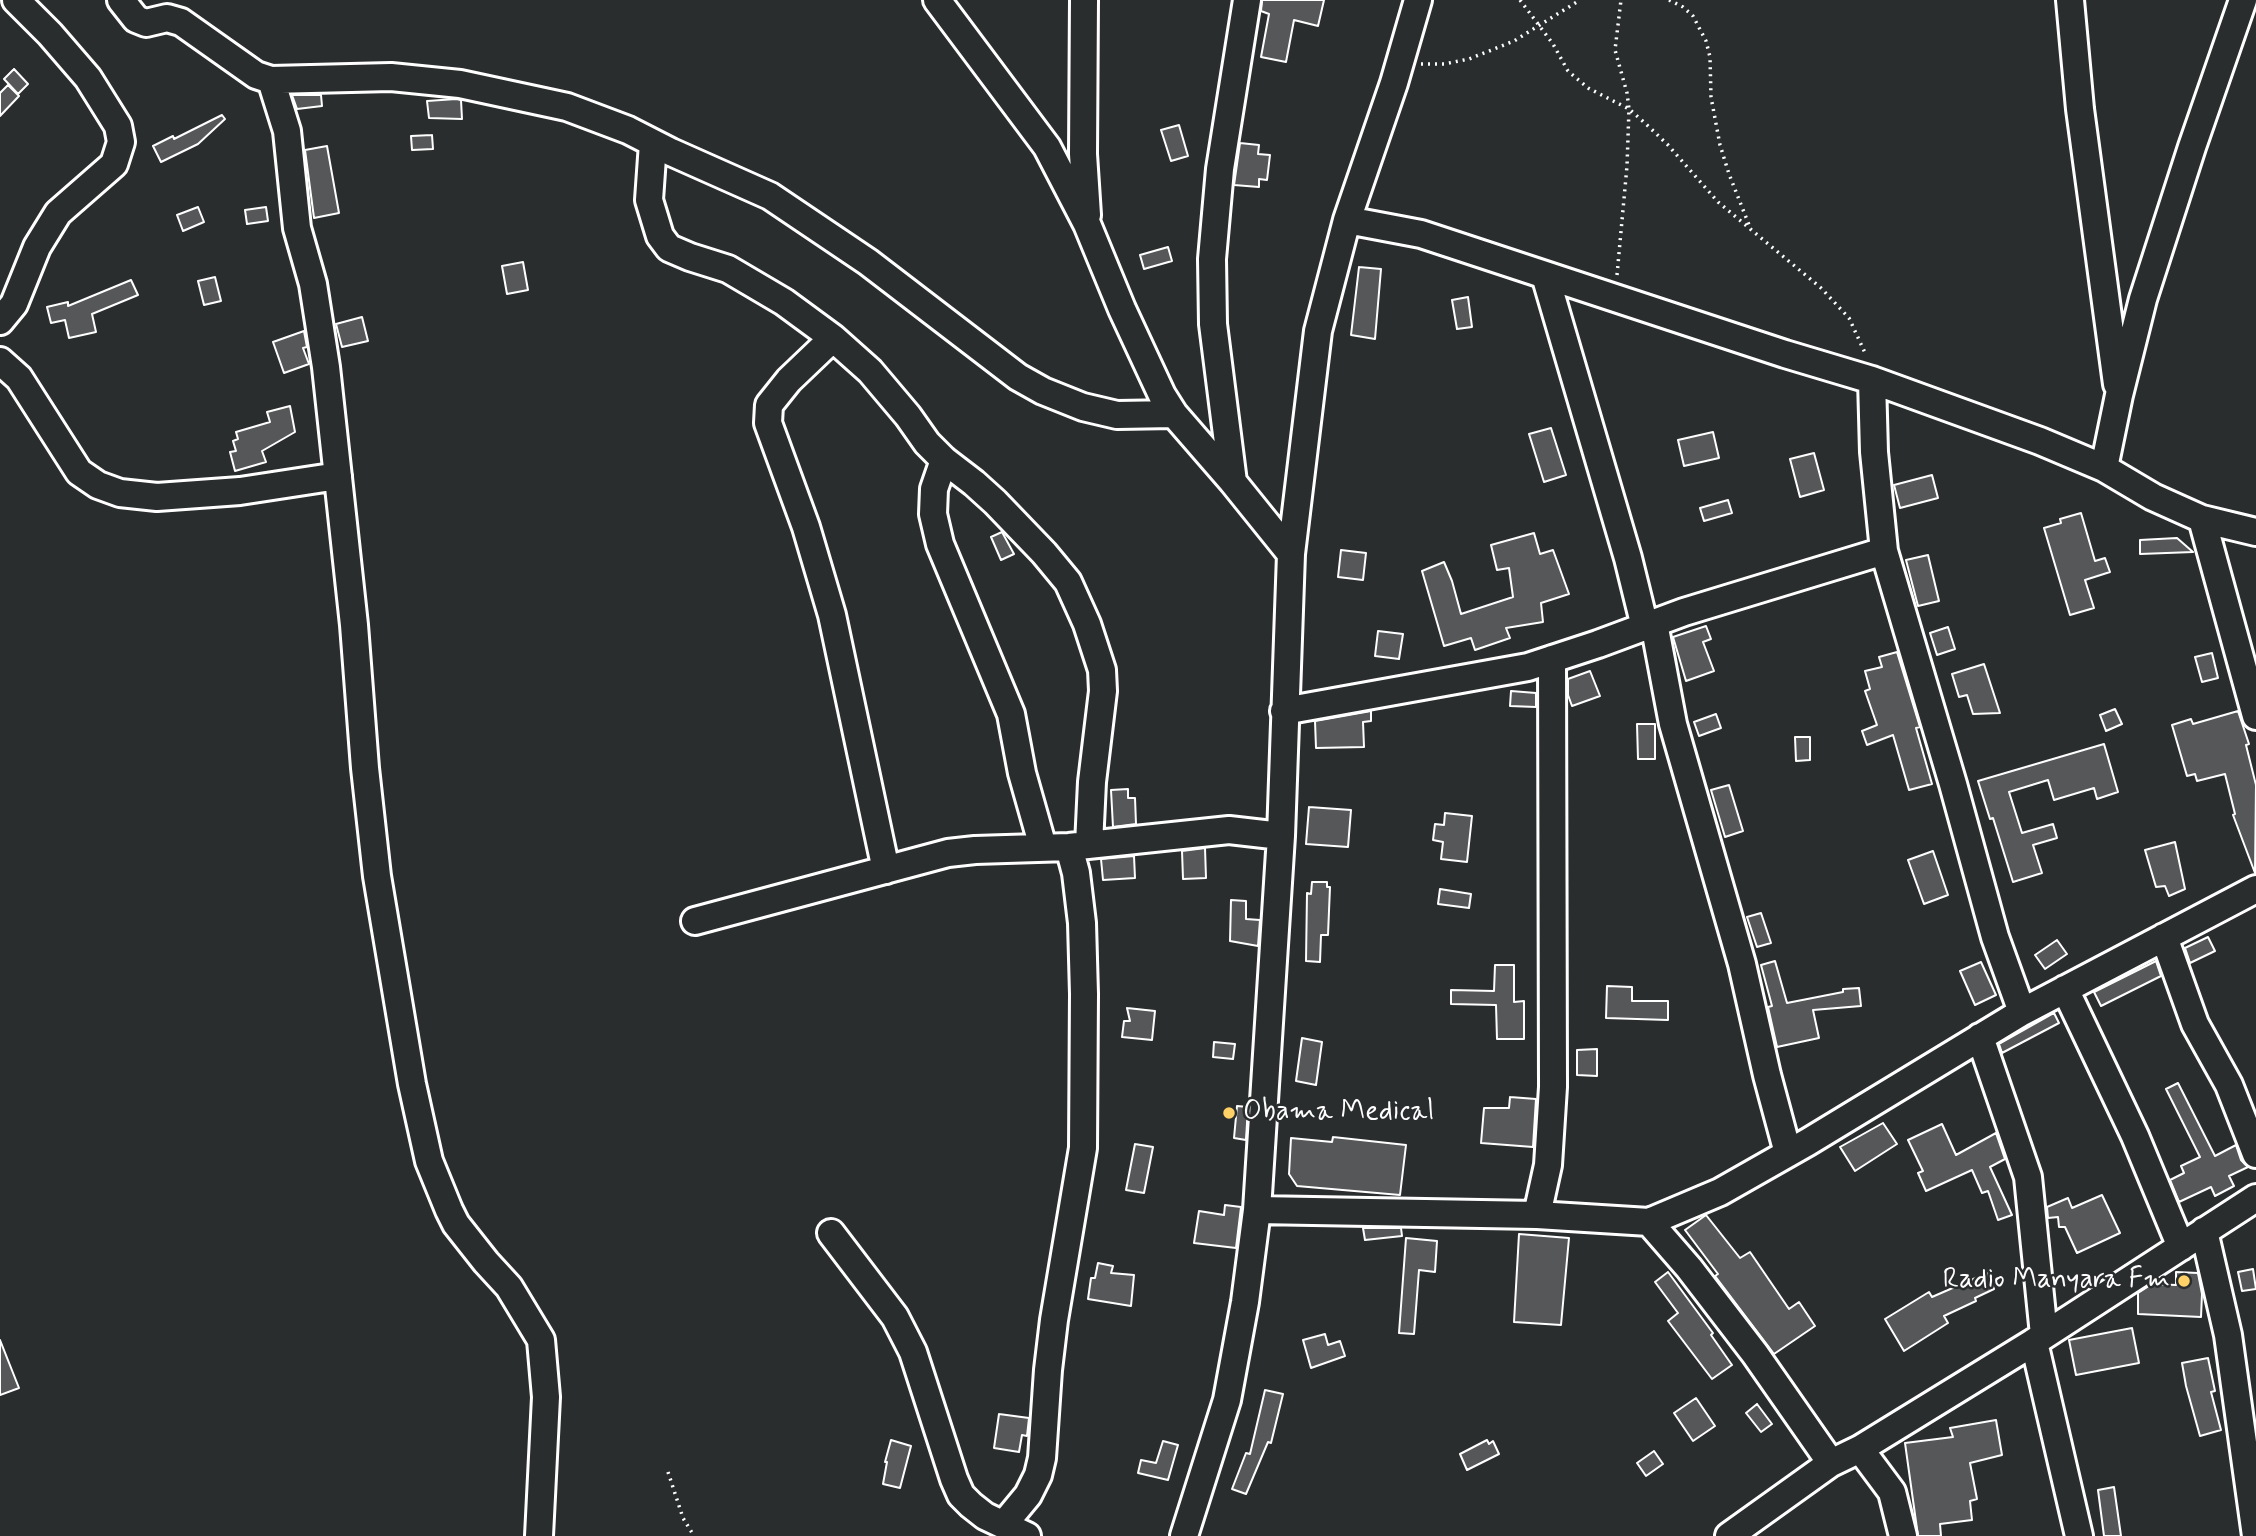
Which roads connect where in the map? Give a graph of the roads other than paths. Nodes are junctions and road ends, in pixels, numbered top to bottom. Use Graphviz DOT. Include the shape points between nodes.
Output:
graph roads {
  1 [pos="16,0"];
  2 [pos="121,0"];
  3 [pos="937,0"];
  4 [pos="1084,0"];
  5 [pos="1247,0"];
  6 [pos="1418,0"];
  7 [pos="2070,0"];
  8 [pos="2243,0"];
  9 [pos="271,80"];
  10 [pos="653,142"];
  11 [pos="1347,220"];
  12 [pos="1087,225"];
  13 [pos="1545,275"];
  14 [pos="0,321"];
  15 [pos="833,338"];
  16 [pos="0,361"];
  17 [pos="1872,380"];
  18 [pos="2119,395"];
  19 [pos="1174,414"];
  20 [pos="944,460"];
  21 [pos="2104,468"];
  22 [pos="338,476"];
  23 [pos="1233,482"];
  24 [pos="2202,519"];
  25 [pos="2256,532"];
  26 [pos="1884,551"];
  27 [pos="1291,554"];
  28 [pos="1650,625"];
  29 [pos="1552,659"];
  30 [pos="1284,710"];
  31 [pos="2256,716"];
  32 [pos="1282,836"];
  33 [pos="1079,846"];
  34 [pos="1042,847"];
  35 [pos="886,870"];
  36 [pos="2256,888"];
  37 [pos="695,921"];
  38 [pos="2164,937"];
  39 [pos="2065,989"];
  40 [pos="2022,1012"];
  41 [pos="1980,1037"];
  42 [pos="1788,1153"];
  43 [pos="2256,1154"];
  44 [pos="2256,1198"];
  45 [pos="1257,1210"];
  46 [pos="1537,1215"];
  47 [pos="1649,1222"];
  48 [pos="2204,1231"];
  49 [pos="831,1233"];
  50 [pos="2181,1247"];
  51 [pos="2039,1338"];
  52 [pos="1860,1449"];
  53 [pos="1831,1463"];
  54 [pos="988,1525"];
  55 [pos="539,1536"];
  56 [pos="1027,1536"];
  57 [pos="1184,1536"];
  58 [pos="1729,1536"];
  59 [pos="1903,1536"];
  60 [pos="2079,1536"];
  61 [pos="2256,1536"];
  1 -- 14 [label="street" via="88,78 118,126 121,142 114,164 58,214 37,247 14,304"];
  2 -- 9 [label="street" via="136,19 181,22 256,75"];
  3 -- 12 [label="street" via="1047,147"];
  4 -- 12 [label="street"];
  5 -- 23 [label="street" via="1220,169 1212,260 1213,324"];
  6 -- 11 [label="street"];
  7 -- 18 [label="street"];
  8 -- 18 [label="street" via="2143,299"];
  9 -- 10 [label="street" via="391,77 460,84 567,107"];
  9 -- 22 [label="street" via="286,131 298,228 313,284"];
  10 -- 15 [label="street" via="649,201 660,236 669,247 728,269"];
  10 -- 19 [label="street" via="770,196 1043,391 1116,415"];
  11 -- 13 [label="street" via="1421,234"];
  11 -- 27 [label="street" via="1318,331"];
  12 -- 19 [label="street" via="1150,374"];
  13 -- 17 [label="street"];
  13 -- 28 [label="street"];
  15 -- 20 [label="street" via="870,371"];
  15 -- 35 [label="street" via="769,405 768,423 832,615"];
  16 -- 22 [label="street" via="19,378 79,472 120,493 157,497 240,491"];
  17 -- 21 [label="street"];
  17 -- 26 [label="street"];
  18 -- 21 [label="street"];
  19 -- 23 [label="street"];
  20 -- 33 [label="street" via="974,483 1044,553 1068,582 1087,624 1102,670 1103,691"];
  20 -- 34 [label="street" via="934,489 933,514 940,544 1011,714"];
  21 -- 24 [label="street"];
  22 -- 55 [label="street" via="377,876 412,1084 429,1161 456,1224 509,1287 541,1340 546,1397"];
  23 -- 27 [label="street"];
  24 -- 25 [label="street"];
  24 -- 31 [label="street"];
  26 -- 28 [label="street"];
  26 -- 40 [label="street" via="1995,937"];
  27 -- 30 [label="street"];
  28 -- 29 [label="street"];
  28 -- 42 [label="street"];
  29 -- 30 [label="street"];
  29 -- 46 [label="street" via="1553,1087 1548,1165"];
  30 -- 32 [label="street"];
  32 -- 33 [label="street" via="1229,830"];
  32 -- 45 [label="street"];
  33 -- 34 [label="street"];
  33 -- 54 [label="street" via="1083,1148 1053,1332 1042,1458 1028,1495"];
  34 -- 35 [label="street" via="948,853"];
  35 -- 37 [label="street"];
  36 -- 38 [label="street"];
  38 -- 39 [label="street"];
  38 -- 43 [label="street" via="2195,1024 2229,1085"];
  39 -- 40 [label="street"];
  39 -- 50 [label="street"];
  40 -- 41 [label="street"];
  41 -- 42 [label="street"];
  41 -- 51 [label="street" via="2028,1177"];
  42 -- 47 [label="street" via="1720,1192"];
  44 -- 48 [label="street"];
  45 -- 46 [label="street"];
  45 -- 57 [label="street" via="1227,1400"];
  46 -- 47 [label="street"];
  47 -- 53 [label="street" via="1755,1354"];
  48 -- 50 [label="street"];
  48 -- 61 [label="street" via="2228,1335"];
  49 -- 54 [label="street" via="895,1317 914,1352 954,1479 961,1495"];
  50 -- 51 [label="street"];
  51 -- 52 [label="street"];
  51 -- 60 [label="street"];
  52 -- 53 [label="street"];
  52 -- 59 [label="street" via="1892,1492"];
  53 -- 58 [label="street"];
  54 -- 56 [label="street"];
}
